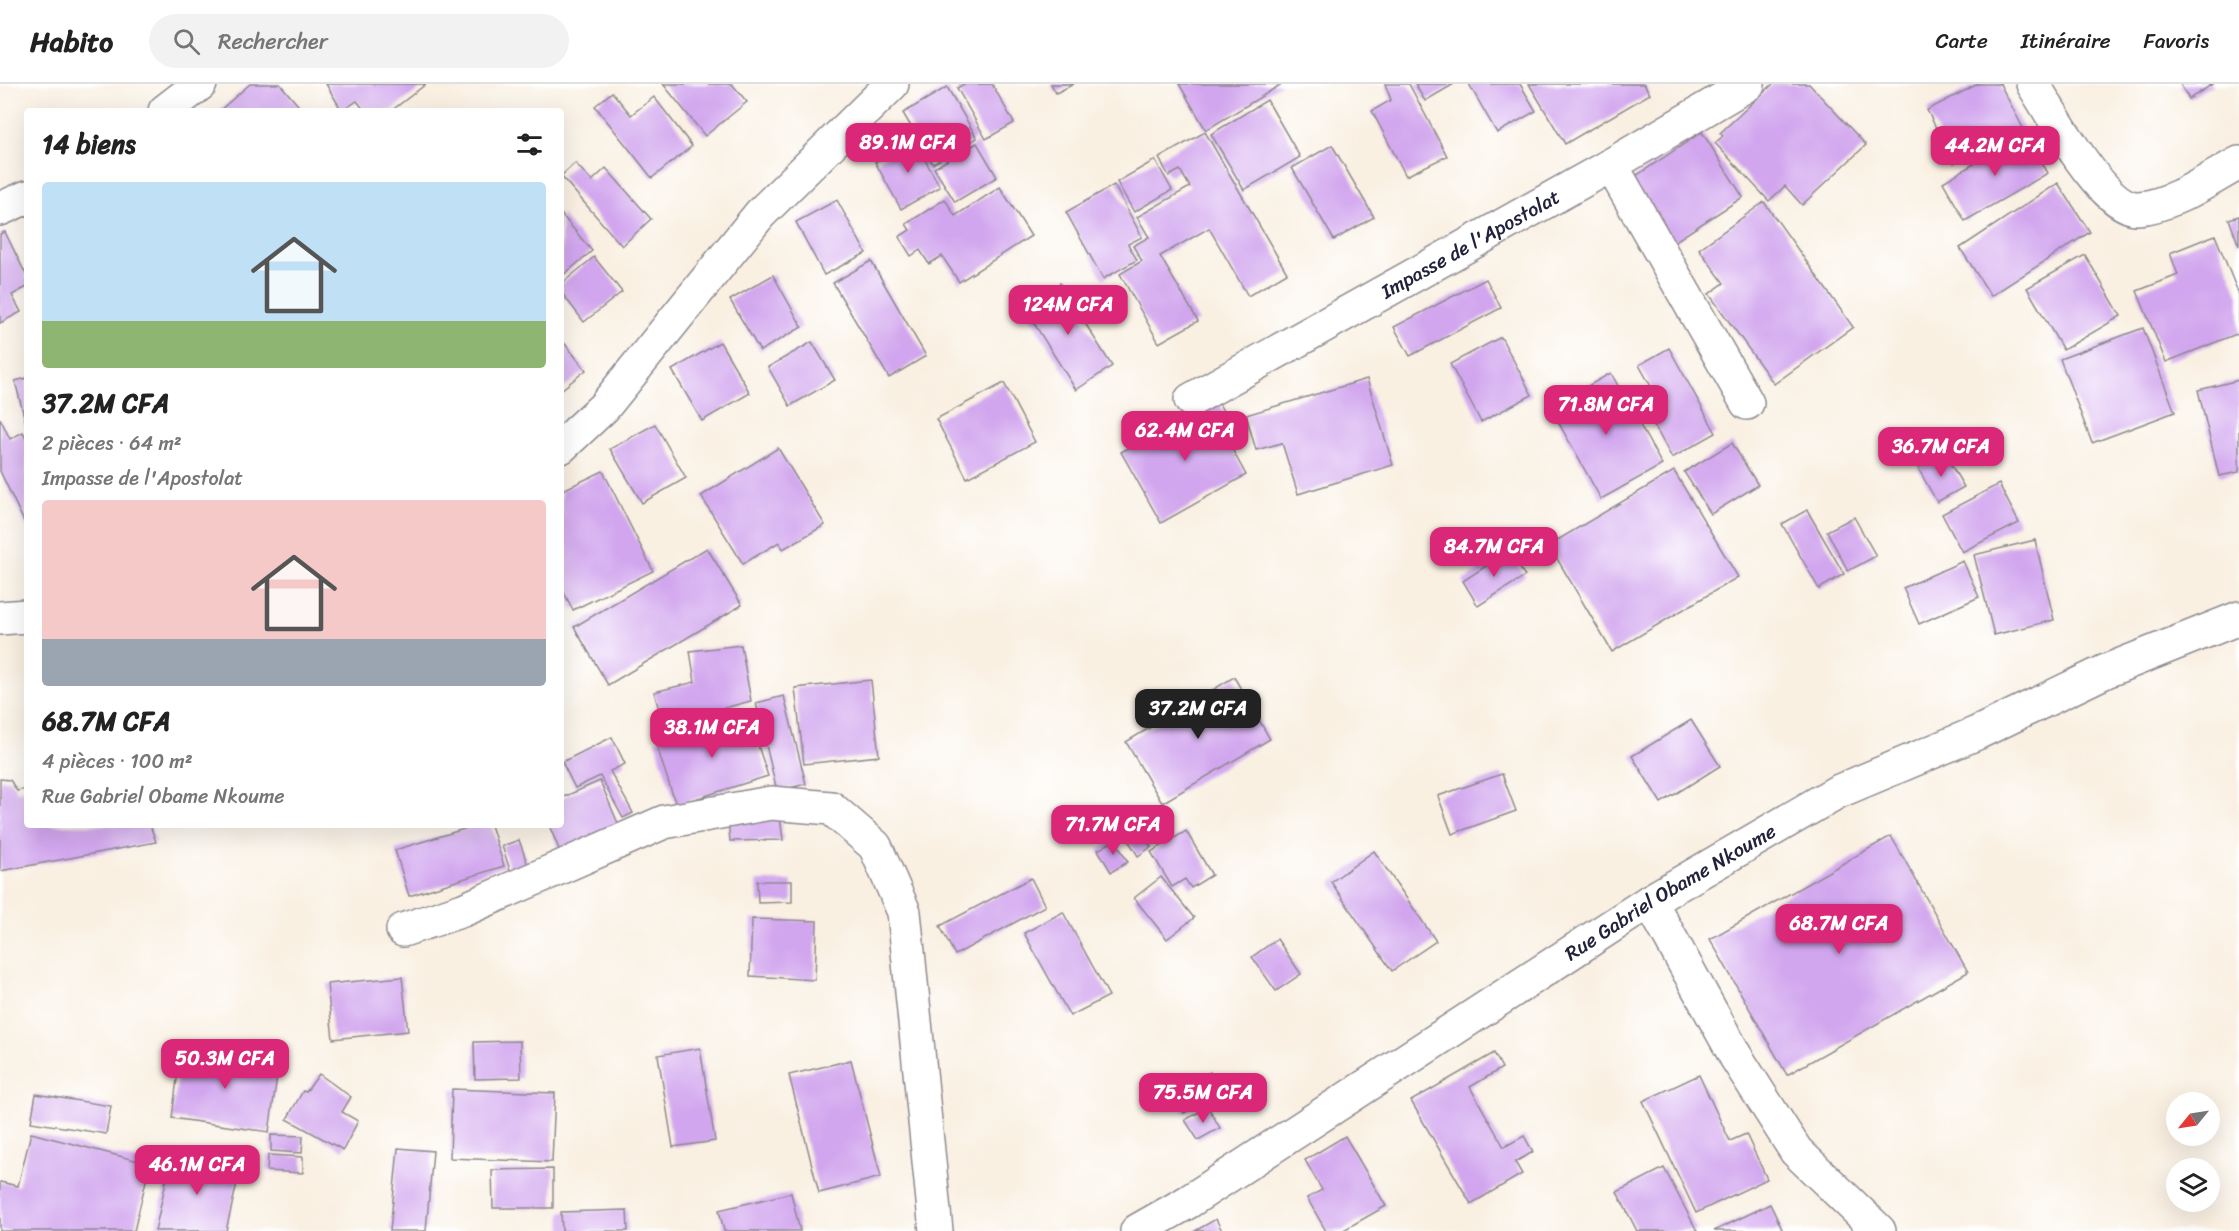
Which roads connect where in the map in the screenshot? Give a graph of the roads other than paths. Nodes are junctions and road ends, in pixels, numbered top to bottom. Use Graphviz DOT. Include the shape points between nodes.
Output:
graph roads {
  1 [pos="200,84"];
  2 [pos="892,84"];
  3 [pos="1748,84"];
  4 [pos="2033,84"];
  5 [pos="169,108"];
  6 [pos="2239,163"];
  7 [pos="1611,165"];
  8 [pos="24,198"];
  9 [pos="0,208"];
  10 [pos="1191,400"];
  11 [pos="1747,403"];
  12 [pos="564,444"];
  13 [pos="24,616"];
  14 [pos="0,618"];
  15 [pos="2239,618"];
  16 [pos="1650,901"];
  17 [pos="403,930"];
  18 [pos="936,1231"];
  19 [pos="1137,1231"];
  20 [pos="1879,1231"];
  1 -- 5 [label="street"];
  2 -- 12 [label="street" via="760,214 604,407"];
  3 -- 7 [label="street, Impasse de l'Apostolat"];
  4 -- 6 [label="street" via="2084,163 2114,200 2137,208 2173,199"];
  7 -- 10 [label="street, Impasse de l'Apostolat"];
  7 -- 11 [label="street"];
  8 -- 9 [label="street"];
  13 -- 14 [label="street"];
  15 -- 16 [label="street, Rue Gabriel Obame Nkoume" via="2106,672 1977,733 1837,792"];
  16 -- 19 [label="street, Rue Gabriel Obame Nkoume" via="1208,1190"];
  16 -- 20 [label="street" via="1736,1058 1796,1151"];
  17 -- 18 [label="street" via="463,910 664,822 771,803 831,808 875,846 904,912"];
}
